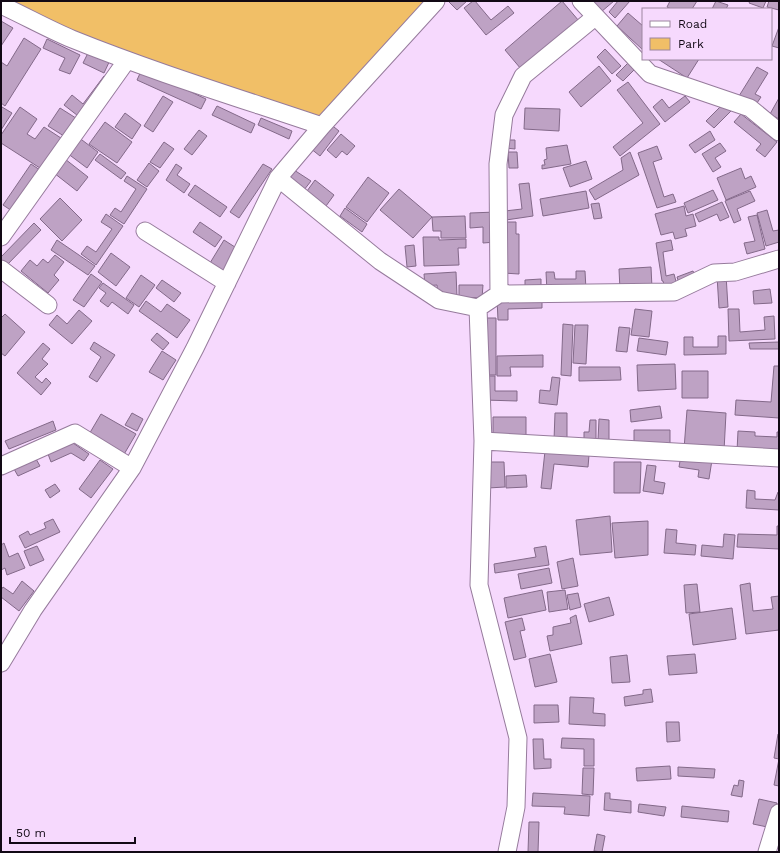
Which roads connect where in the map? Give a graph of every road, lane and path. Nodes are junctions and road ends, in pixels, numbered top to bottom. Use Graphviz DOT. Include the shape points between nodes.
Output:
graph roads {
  1 [pos="436,1"];
  2 [pos="580,1"];
  3 [pos="1,5"];
  4 [pos="595,17"];
  5 [pos="127,60"];
  6 [pos="322,126"];
  7 [pos="779,132"];
  8 [pos="278,178"];
  9 [pos="145,231"];
  10 [pos="1,237"];
  11 [pos="779,259"];
  12 [pos="1,269"];
  13 [pos="227,282"];
  14 [pos="499,294"];
  15 [pos="48,305"];
  16 [pos="478,308"];
  17 [pos="483,441"];
  18 [pos="779,458"];
  19 [pos="1,466"];
  20 [pos="132,468"];
  21 [pos="1,663"];
  22 [pos="779,813"];
  23 [pos="507,852"];
  24 [pos="766,852"];
  1 -- 6 [label="street"];
  2 -- 4 [label="street"];
  3 -- 5 [label="street" via="71,38"];
  4 -- 7 [label="street" via="650,74 750,108"];
  4 -- 14 [label="street" via="523,76 504,115 498,164"];
  5 -- 6 [label="street"];
  5 -- 10 [label="street"];
  6 -- 8 [label="street"];
  8 -- 13 [label="street"];
  8 -- 16 [label="street" via="380,261 440,300"];
  9 -- 13 [label="street"];
  11 -- 14 [label="street" via="735,272 714,273 674,292"];
  12 -- 15 [label="street"];
  13 -- 20 [label="street"];
  14 -- 16 [label="street"];
  16 -- 17 [label="street"];
  17 -- 18 [label="street"];
  17 -- 23 [label="street" via="479,585 518,738 516,807"];
  19 -- 20 [label="street" via="75,433"];
  20 -- 21 [label="street" via="33,610"];
  22 -- 24 [label="street"];
}
